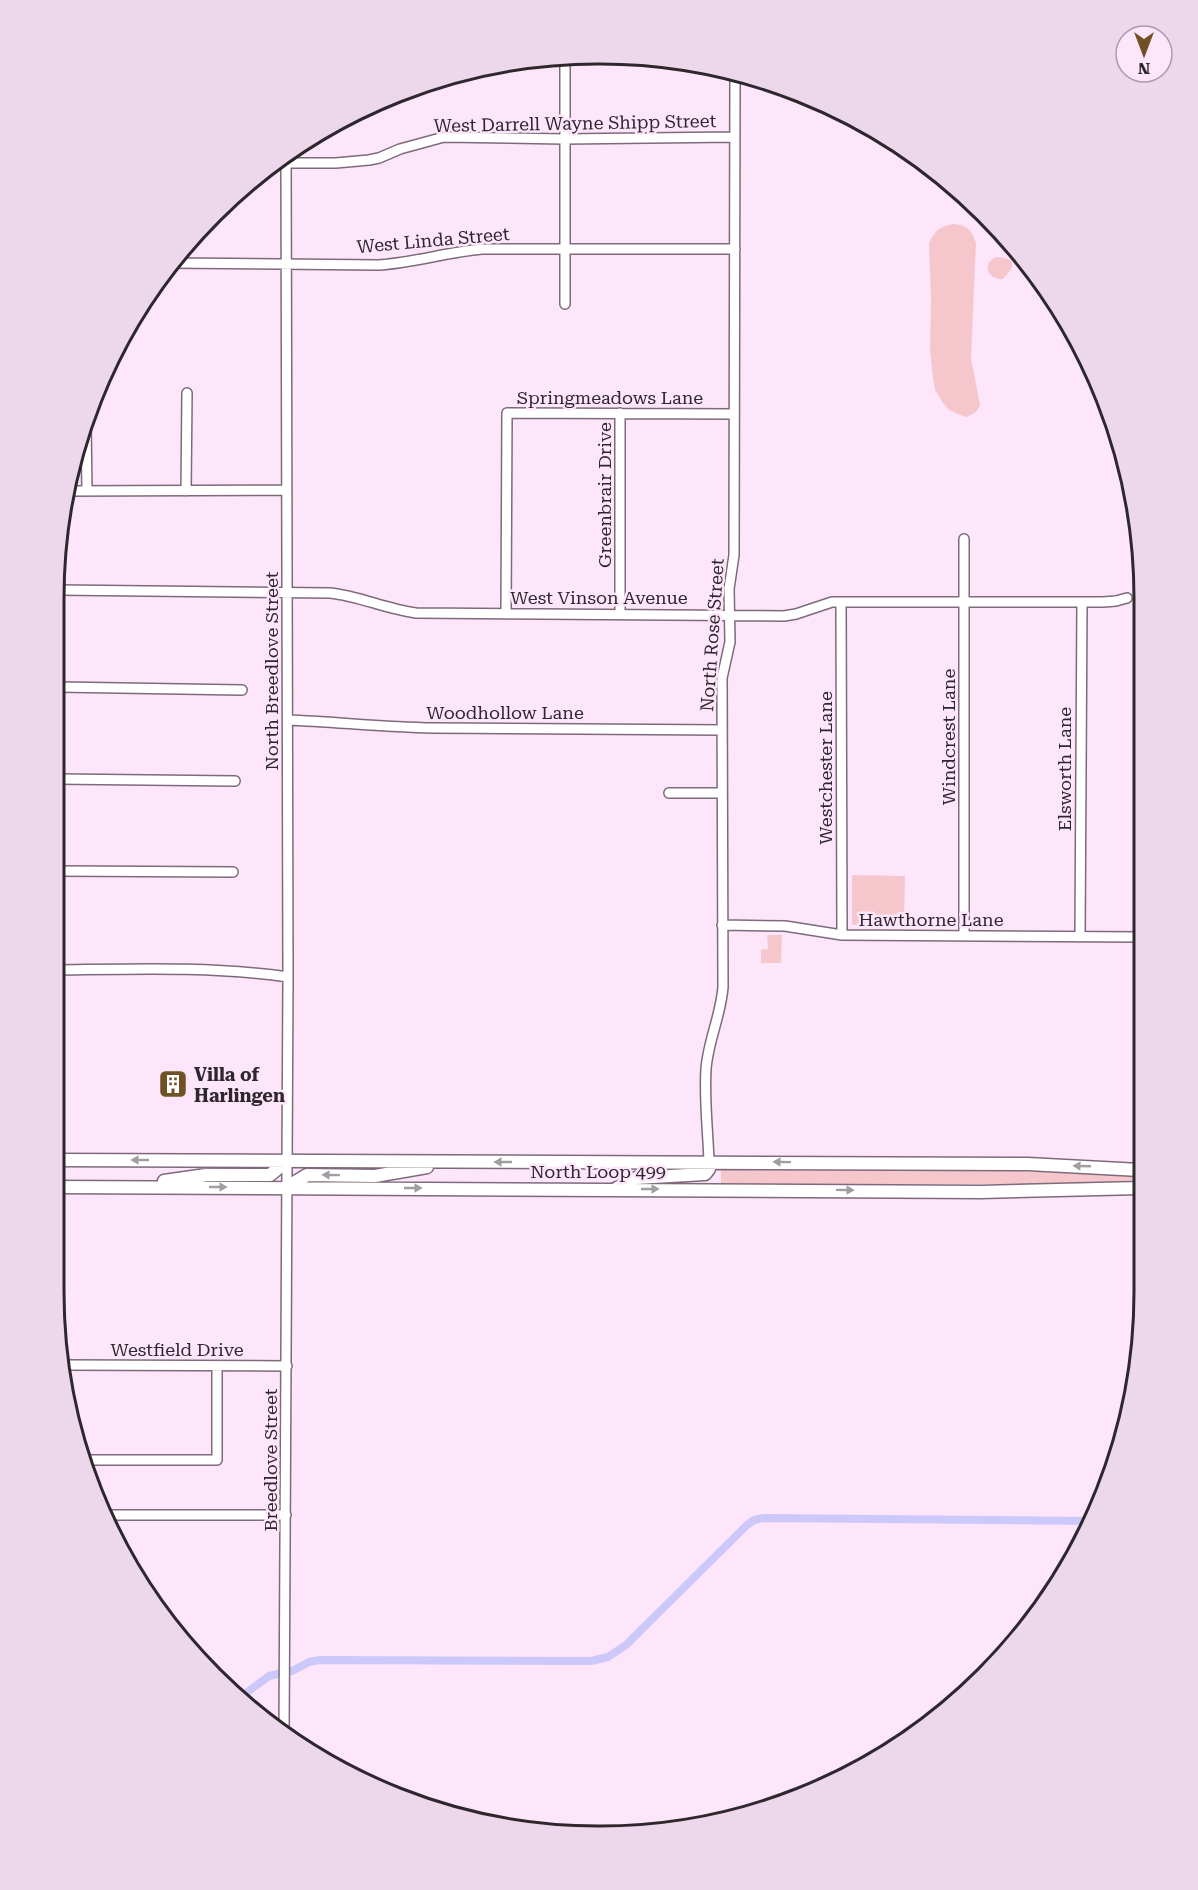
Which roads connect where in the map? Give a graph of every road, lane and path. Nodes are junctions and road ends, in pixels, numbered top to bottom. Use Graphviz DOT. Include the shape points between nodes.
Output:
graph roads {
  1 [pos="565,66"];
  2 [pos="735,82"];
  3 [pos="734,136"];
  4 [pos="564,139"];
  5 [pos="294,161"];
  6 [pos="283,168"];
  7 [pos="563,249"];
  8 [pos="735,249"];
  9 [pos="183,264"];
  10 [pos="286,264"];
  11 [pos="565,304"];
  12 [pos="188,393"];
  13 [pos="620,413"];
  14 [pos="734,414"];
  15 [pos="86,450"];
  16 [pos="286,490"];
  17 [pos="76,491"];
  18 [pos="87,491"];
  19 [pos="186,492"];
  20 [pos="964,539"];
  21 [pos="65,590"];
  22 [pos="287,592"];
  23 [pos="1127,598"];
  24 [pos="841,602"];
  25 [pos="965,602"];
  26 [pos="1082,602"];
  27 [pos="506,614"];
  28 [pos="620,614"];
  29 [pos="729,615"];
  30 [pos="64,687"];
  31 [pos="242,690"];
  32 [pos="288,720"];
  33 [pos="722,730"];
  34 [pos="64,779"];
  35 [pos="236,781"];
  36 [pos="669,793"];
  37 [pos="722,793"];
  38 [pos="64,871"];
  39 [pos="233,872"];
  40 [pos="722,925"];
  41 [pos="842,935"];
  42 [pos="964,935"];
  43 [pos="1080,937"];
  44 [pos="1134,937"];
  45 [pos="64,970"];
  46 [pos="288,977"];
  47 [pos="64,1160"];
  48 [pos="287,1161"];
  49 [pos="452,1162"];
  50 [pos="709,1162"];
  51 [pos="1134,1170"];
  52 [pos="64,1187"];
  53 [pos="130,1187"];
  54 [pos="287,1187"];
  55 [pos="1134,1188"];
  56 [pos="616,1189"];
  57 [pos="70,1365"];
  58 [pos="217,1366"];
  59 [pos="287,1366"];
  60 [pos="92,1460"];
  61 [pos="114,1515"];
  62 [pos="286,1515"];
  63 [pos="284,1722"];
  1 -- 4 [label="street"];
  2 -- 3 [label="street, North Rose Street"];
  3 -- 4 [label="street, West Darrell Wayne Shipp Street"];
  3 -- 8 [label="street, North Rose Street"];
  4 -- 5 [label="street, West Darrell Wayne Shipp Street" via="444,138 369,160"];
  4 -- 7 [label="street"];
  6 -- 10 [label="street, North Breedlove Street"];
  7 -- 8 [label="street, West Linda Street"];
  7 -- 10 [label="street, West Linda Street" via="466,251 394,264"];
  7 -- 11 [label="street"];
  8 -- 14 [label="street, North Rose Street"];
  9 -- 10 [label="street, West Linda Street"];
  10 -- 16 [label="street, North Breedlove Street"];
  12 -- 19 [label="street"];
  13 -- 14 [label="street, Springmeadows Lane"];
  13 -- 27 [label="street, Springmeadows Lane" via="507,413"];
  13 -- 28 [label="street, Greenbrair Drive"];
  14 -- 29 [label="street, North Rose Street" via="734,555"];
  15 -- 18 [label="street"];
  16 -- 19 [label="street"];
  16 -- 22 [label="street, North Breedlove Street"];
  17 -- 18 [label="street"];
  18 -- 19 [label="street"];
  20 -- 25 [label="street, Windcrest Lane"];
  21 -- 22 [label="street, West Vinson Avenue"];
  22 -- 27 [label="street, West Vinson Avenue" via="338,594 416,613"];
  22 -- 32 [label="street, North Breedlove Street"];
  23 -- 26 [label="street, West Vinson Avenue"];
  24 -- 25 [label="street, West Vinson Avenue"];
  24 -- 29 [label="street, West Vinson Avenue" via="784,616"];
  24 -- 41 [label="street, Westchester Lane"];
  25 -- 26 [label="street, West Vinson Avenue"];
  25 -- 42 [label="street, Windcrest Lane"];
  26 -- 43 [label="street, Elsworth Lane"];
  27 -- 28 [label="street, West Vinson Avenue"];
  28 -- 29 [label="street, West Vinson Avenue"];
  29 -- 33 [label="street, North Rose Street" via="730,642 722,678"];
  30 -- 31 [label="street"];
  32 -- 33 [label="street, Woodhollow Lane" via="410,728"];
  32 -- 46 [label="street, North Breedlove Street"];
  33 -- 37 [label="street, North Rose Street"];
  34 -- 35 [label="street"];
  36 -- 37 [label="street"];
  37 -- 40 [label="street, North Rose Street"];
  38 -- 39 [label="street"];
  40 -- 41 [label="street, Hawthorne Lane" via="785,926"];
  40 -- 50 [label="street, North Rose Street" via="722,1003 706,1070"];
  41 -- 42 [label="street, Hawthorne Lane"];
  42 -- 43 [label="street, Hawthorne Lane"];
  43 -- 44 [label="street, Hawthorne Lane"];
  45 -- 46 [label="street" via="211,969"];
  46 -- 48 [label="street, North Breedlove Street"];
  48 -- 47 [label="main road, North Loop 499, one-way"];
  48 -- 49 [label="main road, North Loop 499"];
  48 -- 53 [label="main road" via="270,1175 206,1175"];
  48 -- 54 [label="street, North Breedlove Street"];
  50 -- 49 [label="main road, North Loop 499, one-way"];
  49 -- 54 [label="main road, one-way" via="375,1176 306,1175"];
  51 -- 50 [label="main road, North Loop 499, one-way" via="1028,1164"];
  50 -- 56 [label="main road" via="705,1174 636,1178"];
  52 -- 53 [label="main road, North Loop 499"];
  53 -- 54 [label="main road, North Loop 499, one-way"];
  54 -- 56 [label="main road, North Loop 499, one-way"];
  54 -- 59 [label="street, Breedlove Street"];
  56 -- 55 [label="main road, North Loop 499, one-way" via="981,1192"];
  57 -- 58 [label="street, Westfield Drive"];
  58 -- 59 [label="street, Westfield Drive"];
  58 -- 60 [label="street" via="217,1460"];
  59 -- 62 [label="street, Breedlove Street"];
  61 -- 62 [label="street"];
  62 -- 63 [label="street, Breedlove Street"];
}
